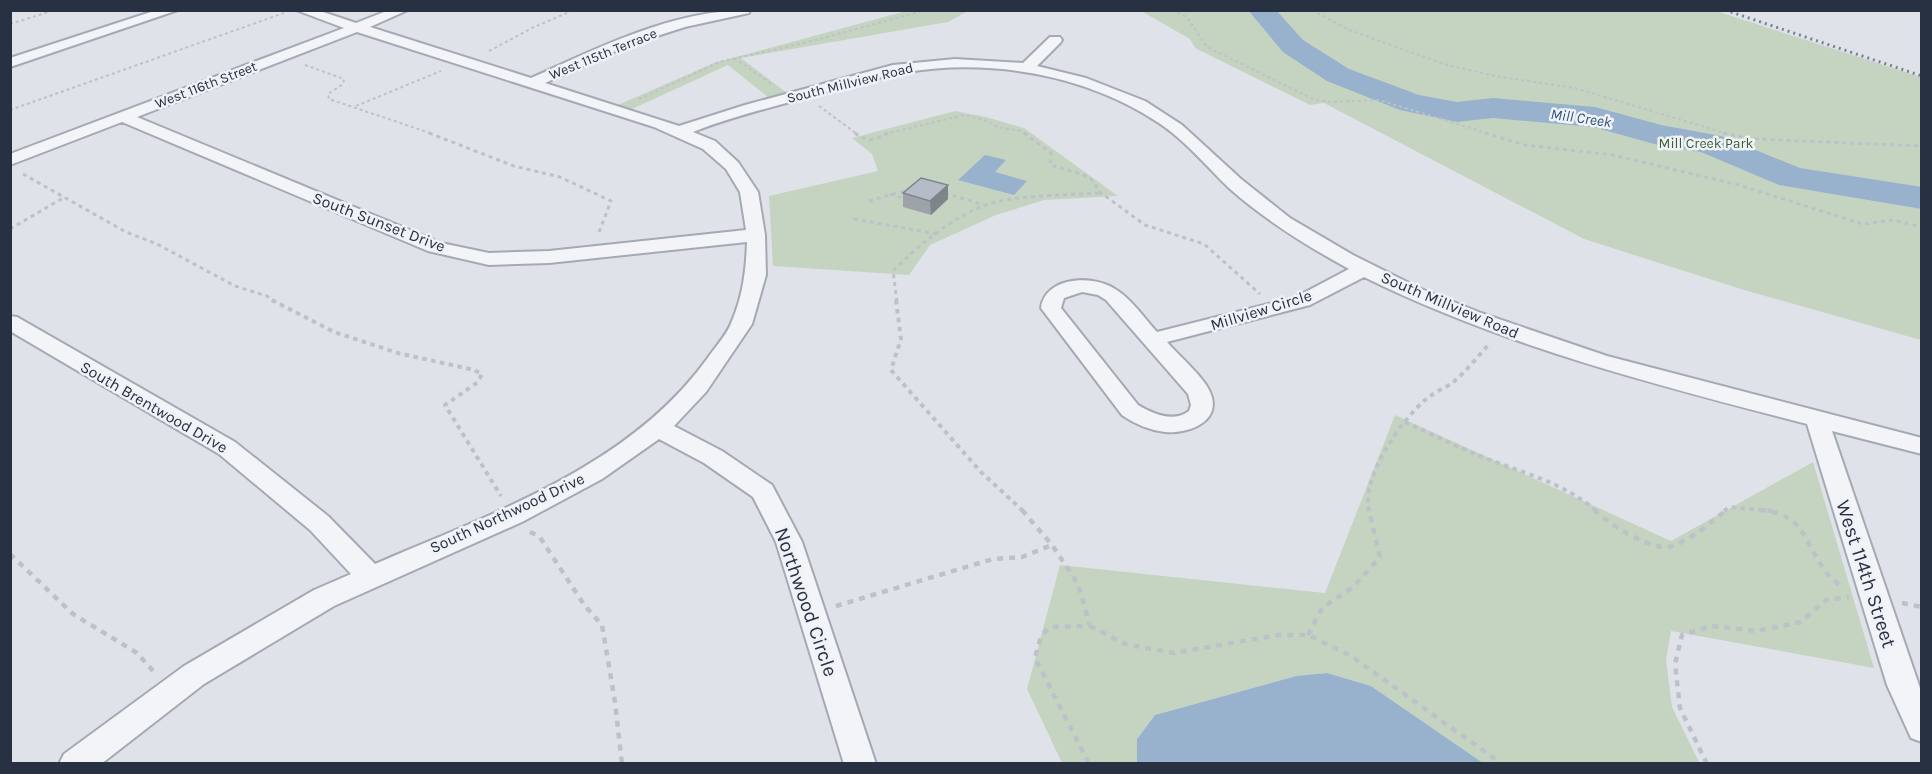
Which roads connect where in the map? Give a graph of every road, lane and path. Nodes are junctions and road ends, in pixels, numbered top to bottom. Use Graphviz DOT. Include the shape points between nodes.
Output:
graph roads {
  1 [pos="55,10"];
  2 [pos="172,10"];
  3 [pos="402,10"];
  4 [pos="744,10"];
  5 [pos="926,10"];
  6 [pos="1172,10"];
  7 [pos="1311,10"];
  8 [pos="295,11"];
  9 [pos="10,24"];
  10 [pos="356,28"];
  11 [pos="1056,40"];
  12 [pos="281,57"];
  13 [pos="734,58"];
  14 [pos="10,63"];
  15 [pos="1026,68"];
  16 [pos="532,83"];
  17 [pos="794,96"];
  18 [pos="614,109"];
  19 [pos="10,110"];
  20 [pos="123,117"];
  21 [pos="679,132"];
  22 [pos="1922,146"];
  23 [pos="15,166"];
  24 [pos="913,189"];
  25 [pos="958,189"];
  26 [pos="941,192"];
  27 [pos="1101,193"];
  28 [pos="889,194"];
  29 [pos="952,196"];
  30 [pos="63,198"];
  31 [pos="911,200"];
  32 [pos="869,201"];
  33 [pos="985,205"];
  34 [pos="854,219"];
  35 [pos="1922,227"];
  36 [pos="10,229"];
  37 [pos="938,234"];
  38 [pos="756,235"];
  39 [pos="592,252"];
  40 [pos="1364,269"];
  41 [pos="1269,310"];
  42 [pos="10,322"];
  43 [pos="1500,328"];
  44 [pos="1153,339"];
  45 [pos="1816,417"];
  46 [pos="1405,422"];
  47 [pos="658,428"];
  48 [pos="1922,446"];
  49 [pos="513,515"];
  50 [pos="1052,545"];
  51 [pos="10,554"];
  52 [pos="370,576"];
  53 [pos="1873,599"];
  54 [pos="1922,607"];
  55 [pos="812,613"];
  56 [pos="1090,626"];
  57 [pos="1308,635"];
  58 [pos="171,692"];
  59 [pos="1922,728"];
  60 [pos="1502,763"];
  61 [pos="75,764"];
  62 [pos="622,764"];
  63 [pos="860,764"];
  64 [pos="1089,764"];
  65 [pos="1707,764"];
  1 -- 9 [label="path"];
  2 -- 14 [label="street"];
  3 -- 10 [label="street, West 116th Street"];
  4 -- 16 [label="street, West 115th Terrace" via="624,42"];
  5 -- 13 [label="path"];
  6 -- 35 [label="path" via="1187,17 1207,47 1315,100 1330,104 1380,100 1525,145 1613,155 1735,184 1863,224 1885,219"];
  7 -- 22 [label="path" via="1349,30 1447,65 1575,88 1734,136"];
  8 -- 10 [label="street, South Northwood Drive"];
  8 -- 19 [label="path"];
  10 -- 12 [label="street, West 116th Street"];
  10 -- 16 [label="street, South Northwood Drive"];
  11 -- 15 [label="street"];
  12 -- 20 [label="street, West 116th Street"];
  12 -- 39 [label="path" via="344,79 328,94 329,99 410,125 514,166 560,177 611,201"];
  13 -- 17 [label="path" via="783,94"];
  13 -- 18 [label="path"];
  15 -- 17 [label="street, South Millview Road" via="959,62 924,65"];
  15 -- 40 [label="street, South Millview Road" via="1094,86 1161,117 1274,215"];
  16 -- 18 [label="street, South Northwood Drive"];
  17 -- 21 [label="street, South Millview Road"];
  17 -- 27 [label="path" via="813,102 872,141 891,131 956,116 1016,129 1051,153 1050,165 1082,174"];
  18 -- 21 [label="street, South Northwood Drive"];
  20 -- 23 [label="street, West 116th Street"];
  20 -- 39 [label="street, South Sunset Drive" via="435,247 489,259"];
  21 -- 38 [label="street, South Northwood Drive" via="709,145 732,166 749,192"];
  23 -- 30 [label="path"];
  24 -- 28 [label="path"];
  25 -- 29 [label="path"];
  26 -- 29 [label="path"];
  27 -- 33 [label="path"];
  27 -- 41 [label="path" via="1145,225 1204,244 1265,299"];
  28 -- 31 [label="path"];
  28 -- 32 [label="path"];
  29 -- 33 [label="path"];
  30 -- 36 [label="path"];
  30 -- 49 [label="path" via="334,332 482,374 478,382 445,405"];
  33 -- 37 [label="path"];
  34 -- 37 [label="path"];
  37 -- 50 [label="path" via="893,271 901,339 891,370"];
  38 -- 39 [label="street, South Sunset Drive"];
  38 -- 47 [label="street, South Northwood Drive" via="756,275 742,324 698,387"];
  40 -- 41 [label="street, Millview Circle" via="1303,301"];
  40 -- 43 [label="street, South Millview Road"];
  41 -- 44 [label="street, Millview Circle"];
  42 -- 52 [label="street, South Brentwood Drive" via="226,448 319,523"];
  43 -- 45 [label="street, South Millview Road" via="1631,369"];
  43 -- 46 [label="path" via="1453,382 1425,400"];
  44 -- 44 [label="street" via="1202,398 1200,413 1184,423 1155,424 1136,416 1054,315 1051,301 1061,290 1072,287 1104,290"];
  45 -- 48 [label="street, South Millview Road"];
  45 -- 53 [label="street, West 114th Street"];
  46 -- 57 [label="path" via="1376,466 1367,502 1380,557 1353,587 1322,608"];
  46 -- 65 [label="path" via="1537,476 1581,498 1607,522 1653,545 1670,548 1705,528 1729,507 1771,511 1790,519 1805,533 1825,572 1854,597 1826,600 1801,622 1757,631 1712,626 1682,635 1676,664 1680,708"];
  47 -- 49 [label="street, South Northwood Drive" via="593,473"];
  47 -- 55 [label="street, Northwood Circle" via="713,457 763,491 789,542"];
  49 -- 52 [label="street, South Northwood Drive"];
  49 -- 62 [label="path" via="531,534 539,536 602,626"];
  50 -- 55 [label="path" via="1022,557 993,559"];
  50 -- 56 [label="path" via="1078,584"];
  51 -- 58 [label="path" via="74,614 137,653"];
  52 -- 58 [label="street, South Northwood Drive" via="324,597"];
  53 -- 54 [label="path"];
  53 -- 59 [label="street, West 114th Street" via="1902,686"];
  55 -- 63 [label="street, Northwood Circle"];
  56 -- 57 [label="path" via="1125,644 1174,653 1278,635"];
  56 -- 64 [label="path" via="1050,627 1041,636 1035,658"];
  57 -- 60 [label="path" via="1351,656"];
  58 -- 61 [label="street, South Northwood Drive"];
}
